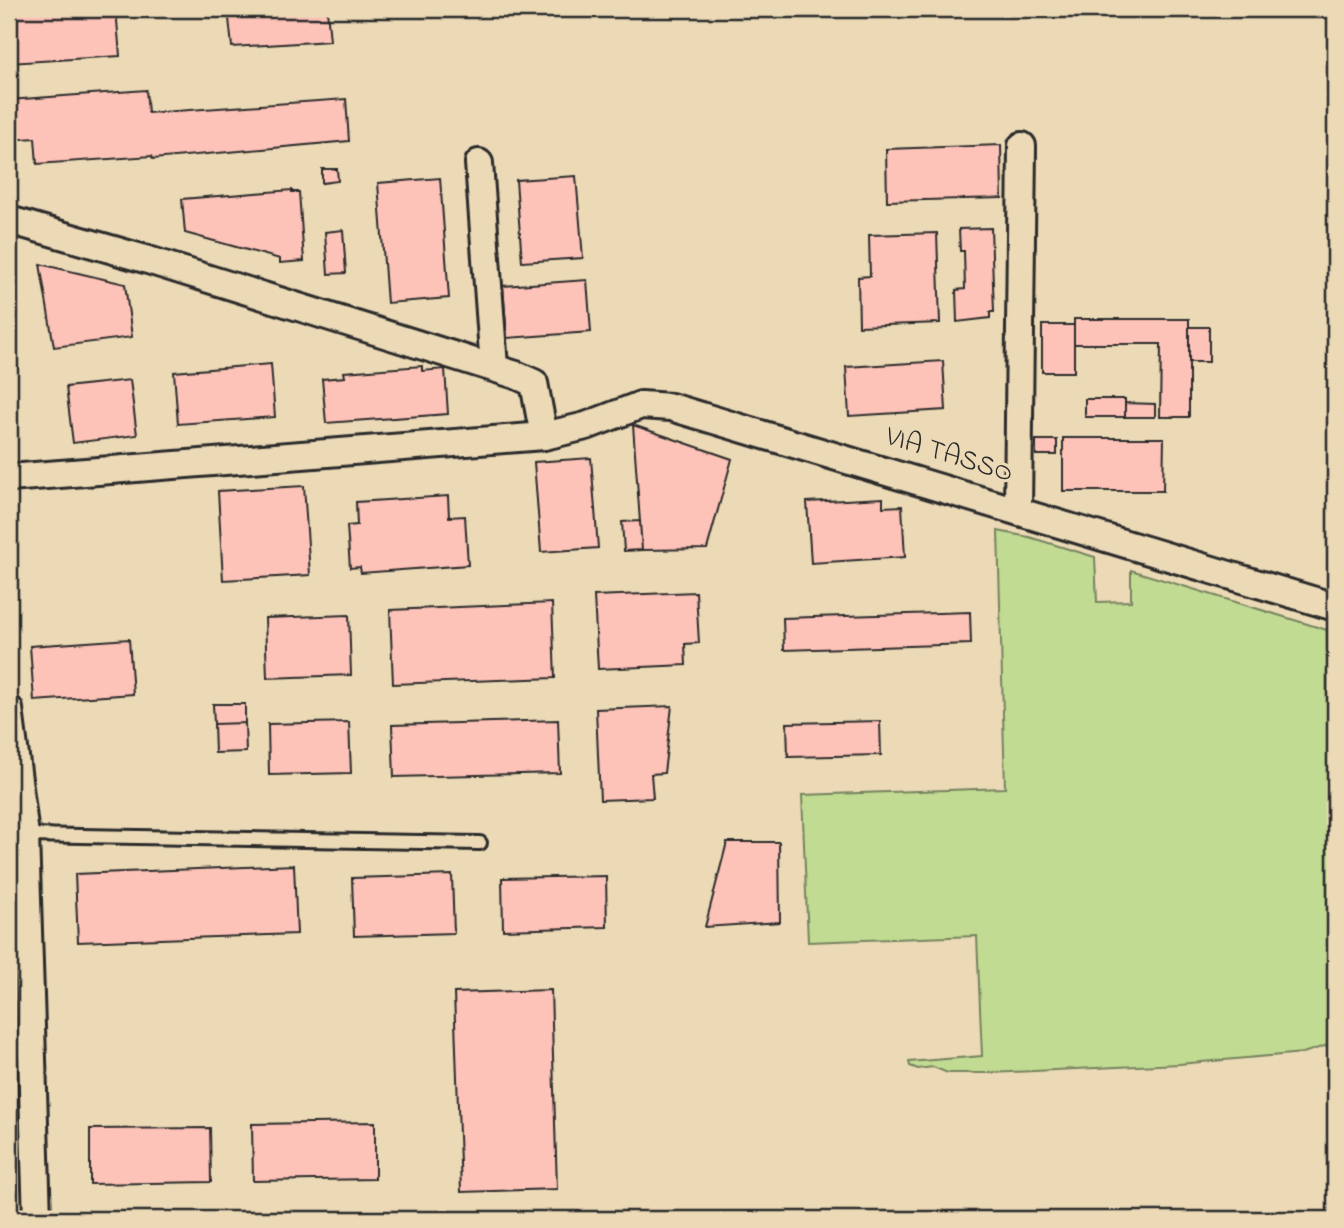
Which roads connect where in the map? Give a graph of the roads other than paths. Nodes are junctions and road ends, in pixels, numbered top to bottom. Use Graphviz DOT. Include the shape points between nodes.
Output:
graph roads {
  1 [pos="1022,146"];
  2 [pos="479,163"];
  3 [pos="9,220"];
  4 [pos="494,368"];
  5 [pos="544,436"];
  6 [pos="9,478"];
  7 [pos="1018,510"];
  8 [pos="1335,607"];
  9 [pos="9,709"];
  10 [pos="25,835"];
  11 [pos="480,843"];
  12 [pos="37,1219"];
  1 -- 7 [label="street"];
  2 -- 4 [label="street"];
  3 -- 4 [label="street"];
  4 -- 5 [label="street" via="534,383"];
  5 -- 6 [label="street, VIA TASSO"];
  5 -- 7 [label="street, VIA TASSO" via="641,405 671,407"];
  7 -- 8 [label="street, VIA TASSO"];
  9 -- 10 [label="street"];
  10 -- 11 [label="lane"];
  10 -- 12 [label="street"];
}
